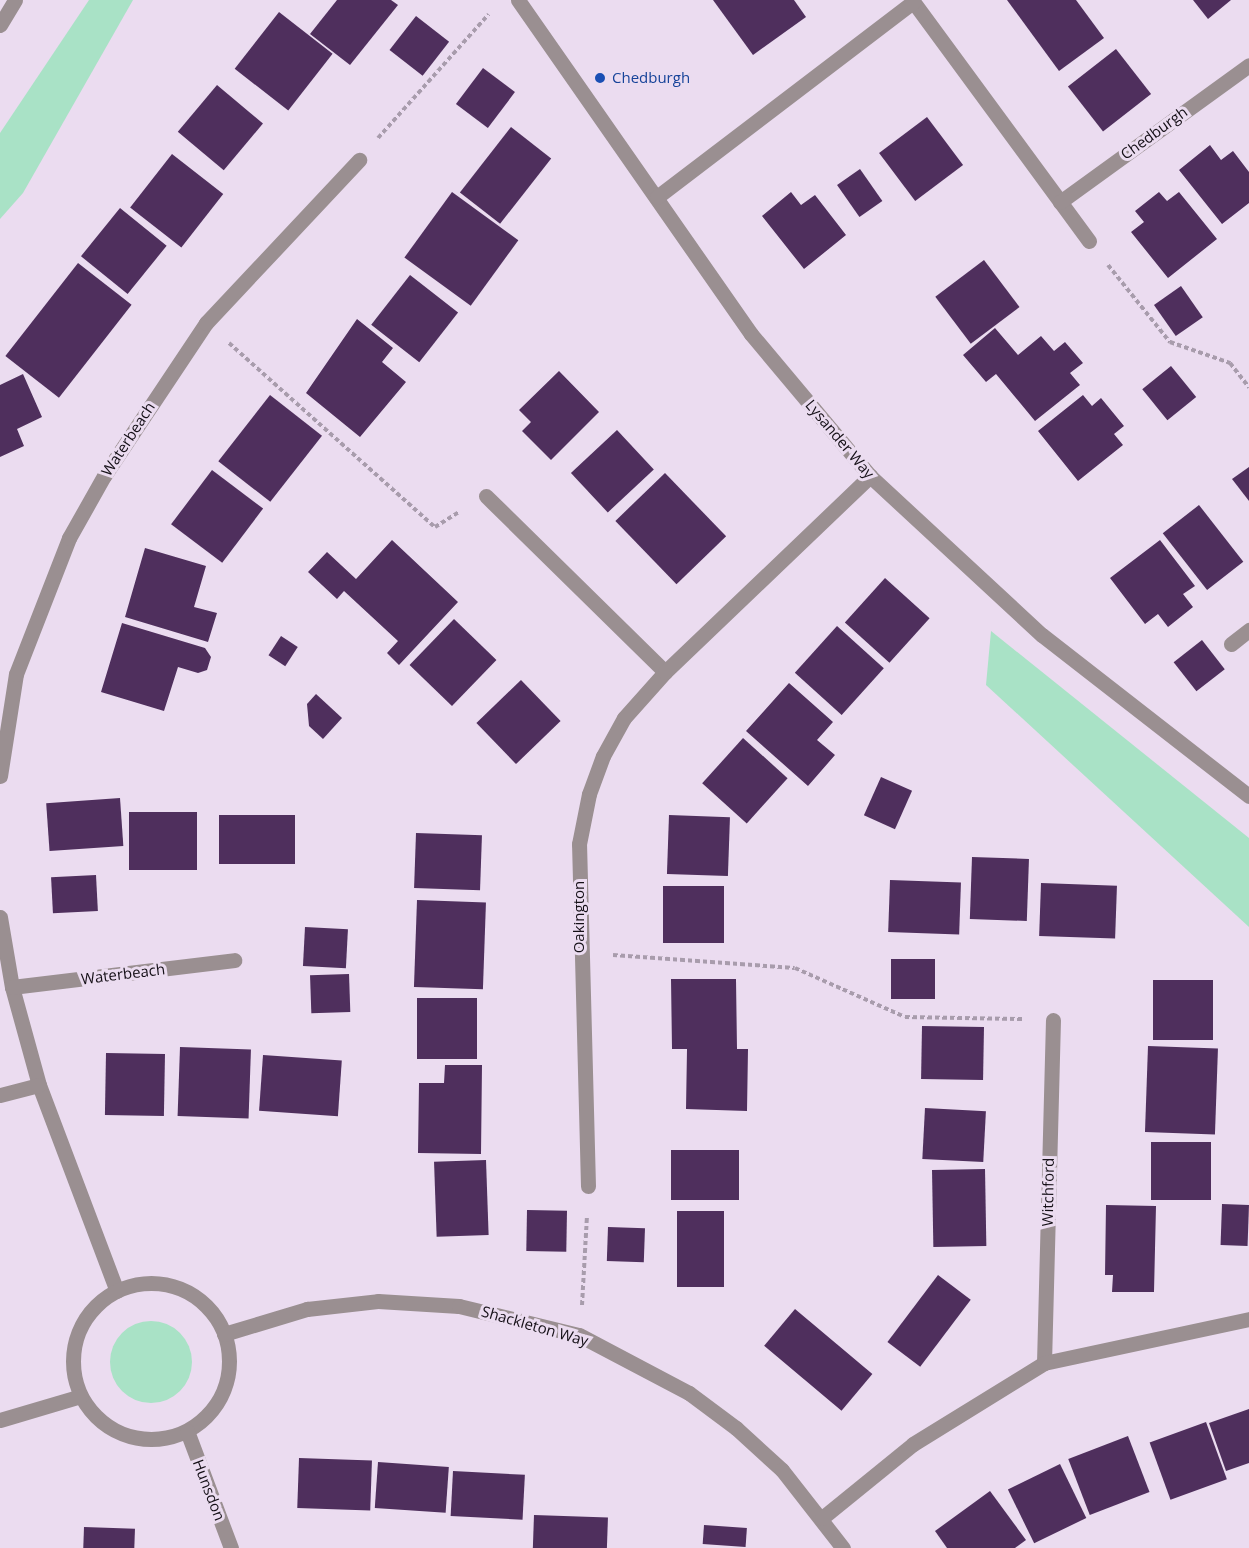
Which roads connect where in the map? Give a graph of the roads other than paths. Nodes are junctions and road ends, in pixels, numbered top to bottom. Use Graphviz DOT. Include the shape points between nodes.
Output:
graph roads {
  1 [pos="15,0"];
  2 [pos="519,0"];
  3 [pos="912,1"];
  4 [pos="0,25"];
  5 [pos="1249,64"];
  6 [pos="359,160"];
  7 [pos="657,197"];
  8 [pos="1060,202"];
  9 [pos="1089,241"];
  10 [pos="870,476"];
  11 [pos="486,496"];
  12 [pos="1249,630"];
  13 [pos="1231,644"];
  14 [pos="665,672"];
  15 [pos="0,776"];
  16 [pos="1249,796"];
  17 [pos="0,917"];
  18 [pos="234,960"];
  19 [pos="12,987"];
  20 [pos="1053,1020"];
  21 [pos="39,1084"];
  22 [pos="0,1095"];
  23 [pos="588,1186"];
  24 [pos="117,1291"];
  25 [pos="1249,1319"];
  26 [pos="224,1334"];
  27 [pos="1044,1363"];
  28 [pos="81,1396"];
  29 [pos="0,1420"];
  30 [pos="187,1431"];
  31 [pos="822,1518"];
  32 [pos="231,1548"];
  33 [pos="843,1548"];
  1 -- 4 [label="street"];
  2 -- 7 [label="street, Lysander Way"];
  3 -- 7 [label="street"];
  3 -- 8 [label="street"];
  5 -- 8 [label="street, Chedburgh"];
  6 -- 15 [label="street, Waterbeach" via="206,322 104,476 69,538 16,674"];
  7 -- 10 [label="street, Lysander Way" via="751,334"];
  8 -- 9 [label="street"];
  10 -- 14 [label="street, Oakington"];
  10 -- 16 [label="street, Lysander Way" via="1042,635"];
  11 -- 14 [label="street"];
  12 -- 13 [label="street"];
  14 -- 23 [label="street, Oakington" via="624,718 589,794 579,844"];
  17 -- 19 [label="street"];
  18 -- 19 [label="street, Waterbeach"];
  19 -- 21 [label="street"];
  20 -- 27 [label="street, Witchford"];
  21 -- 22 [label="street"];
  21 -- 24 [label="street"];
  24 -- 26 [label="street" via="142,1284 168,1284 192,1294 212,1312"];
  24 -- 28 [label="street" via="96,1305 82,1324 74,1348 74,1373"];
  25 -- 27 [label="street"];
  26 -- 30 [label="street" via="228,1378 219,1400"];
  26 -- 31 [label="street, Shackleton Way" via="307,1309 378,1301 459,1305 579,1335 689,1393 717,1414 782,1470"];
  27 -- 31 [label="street" via="913,1444"];
  28 -- 29 [label="street"];
  28 -- 30 [label="street" via="96,1416 131,1436 163,1438"];
  30 -- 32 [label="street, Hunsdon"];
  31 -- 33 [label="street, Shackleton Way"];
}
